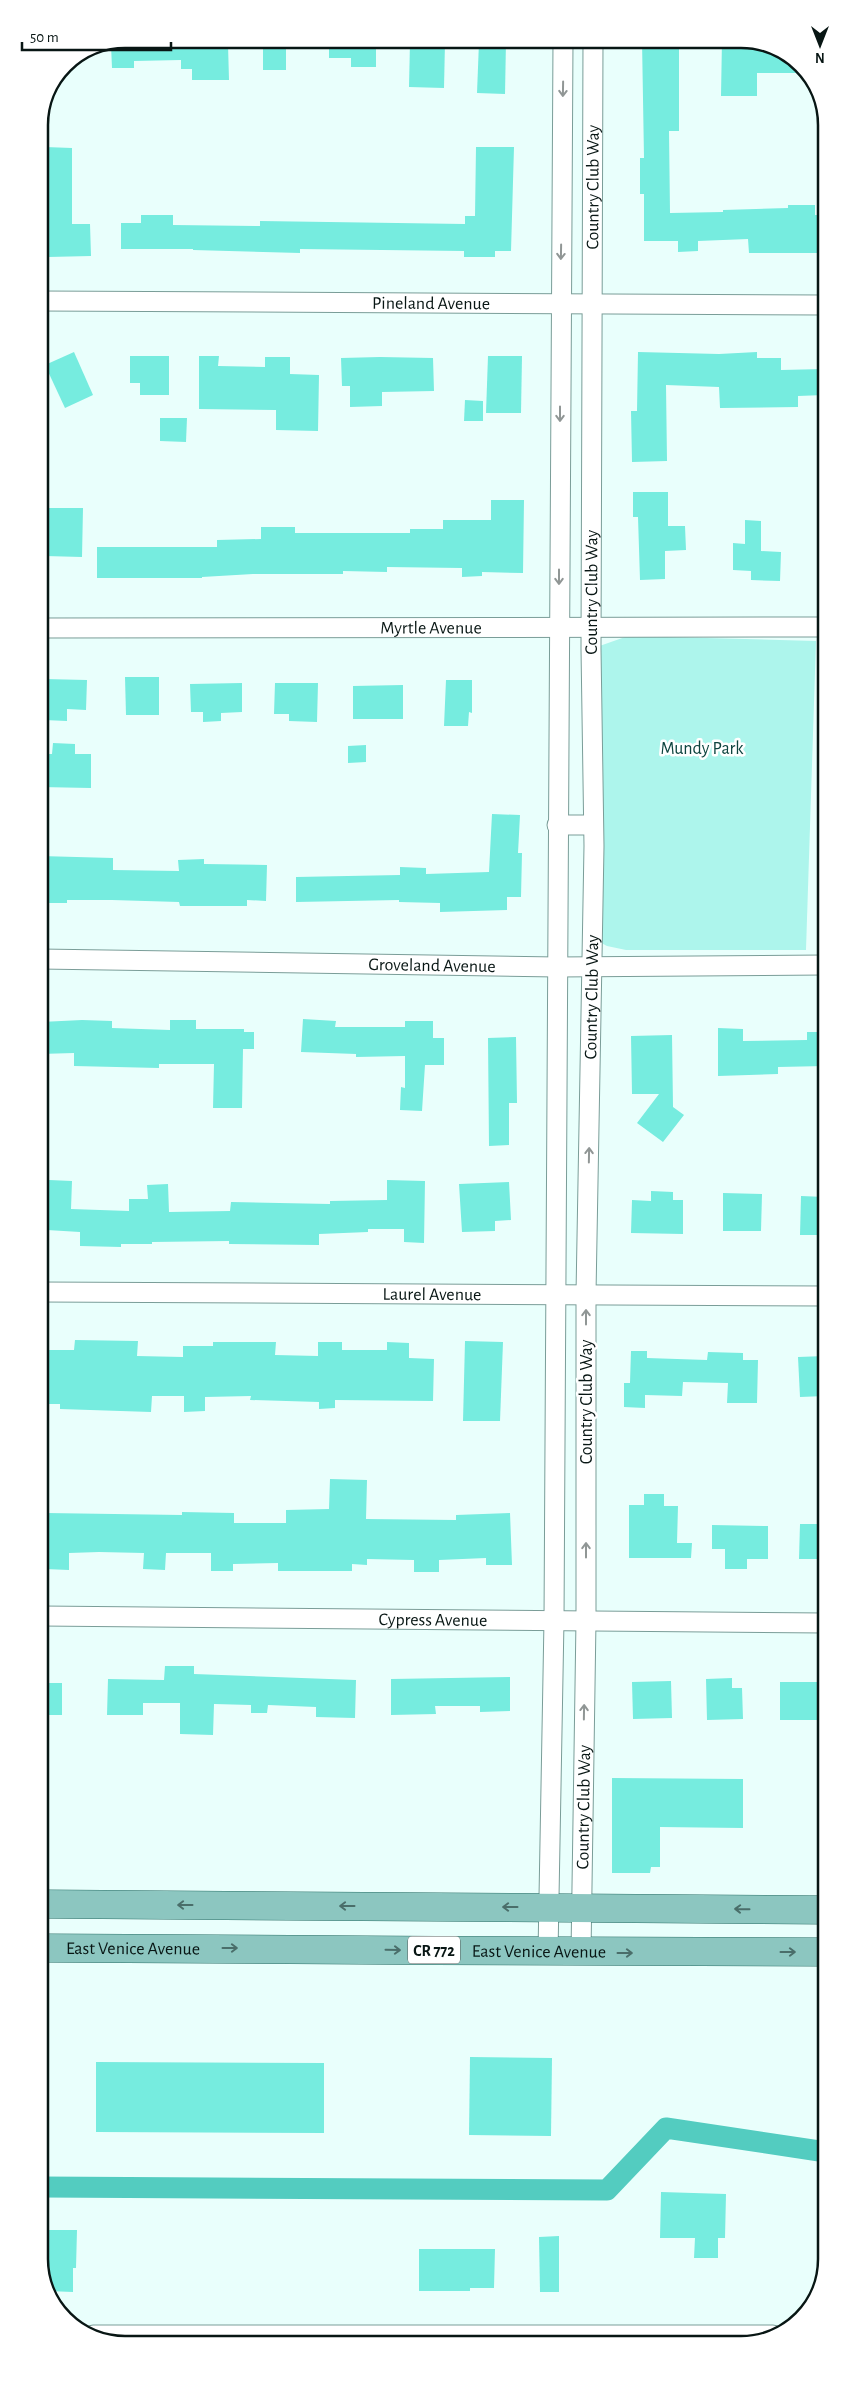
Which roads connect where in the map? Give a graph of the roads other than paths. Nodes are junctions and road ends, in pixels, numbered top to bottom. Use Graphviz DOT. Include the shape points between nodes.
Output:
graph roads {
  1 [pos="564,48"];
  2 [pos="593,48"];
  3 [pos="48,301"];
  4 [pos="561,304"];
  5 [pos="594,304"];
  6 [pos="818,305"];
  7 [pos="818,627"];
  8 [pos="48,628"];
  9 [pos="559,628"];
  10 [pos="591,628"];
  11 [pos="558,825"];
  12 [pos="593,825"];
  13 [pos="48,959"];
  14 [pos="818,965"];
  15 [pos="557,967"];
  16 [pos="592,967"];
  17 [pos="47,1292"];
  18 [pos="556,1294"];
  19 [pos="586,1294"];
  20 [pos="818,1296"];
  21 [pos="47,1616"];
  22 [pos="554,1620"];
  23 [pos="586,1620"];
  24 [pos="818,1622"];
  25 [pos="47,1904"];
  26 [pos="581,1907"];
  27 [pos="549,1908"];
  28 [pos="818,1910"];
  29 [pos="47,1948"];
  30 [pos="818,1952"];
  31 [pos="548,1953"];
  32 [pos="581,1953"];
  33 [pos="109,2335"];
  34 [pos="751,2336"];
  1 -- 4 [label="street, Country Club Way, one-way"];
  2 -- 5 [label="street, Country Club Way"];
  3 -- 4 [label="street, Pineland Avenue"];
  4 -- 5 [label="street, Pineland Avenue"];
  4 -- 9 [label="street, Country Club Way, one-way"];
  5 -- 6 [label="street, Pineland Avenue"];
  5 -- 10 [label="street, Country Club Way"];
  7 -- 10 [label="street, Myrtle Avenue"];
  8 -- 9 [label="street, Myrtle Avenue"];
  9 -- 10 [label="street, Myrtle Avenue"];
  9 -- 11 [label="street, Country Club Way"];
  10 -- 12 [label="street, Country Club Way"];
  11 -- 12 [label="street"];
  11 -- 15 [label="street, Country Club Way"];
  12 -- 16 [label="street, Country Club Way"];
  13 -- 15 [label="street, Groveland Avenue"];
  14 -- 16 [label="street, Groveland Avenue"];
  15 -- 16 [label="street, Groveland Avenue"];
  15 -- 18 [label="street, Country Club Way"];
  19 -- 16 [label="street, Country Club Way, one-way"];
  17 -- 18 [label="street, Laurel Avenue"];
  18 -- 19 [label="street, Laurel Avenue"];
  18 -- 22 [label="street, Country Club Way"];
  19 -- 20 [label="street, Laurel Avenue"];
  23 -- 19 [label="street, Country Club Way, one-way"];
  21 -- 22 [label="street, Cypress Avenue"];
  22 -- 23 [label="street, Cypress Avenue"];
  22 -- 27 [label="street, Country Club Way"];
  23 -- 24 [label="street, Cypress Avenue"];
  26 -- 23 [label="street, Country Club Way, one-way"];
  27 -- 25 [label="main road, one-way"];
  26 -- 27 [label="main road"];
  28 -- 26 [label="main road, one-way"];
  26 -- 32 [label="street, Country Club Way"];
  27 -- 31 [label="street, Country Club Way"];
  29 -- 31 [label="main road, East Venice Avenue / CR 772, one-way"];
  32 -- 30 [label="main road, East Venice Avenue / CR 772, one-way"];
  31 -- 32 [label="main road, East Venice Avenue / CR 772"];
  33 -- 34 [label="street"];
}
